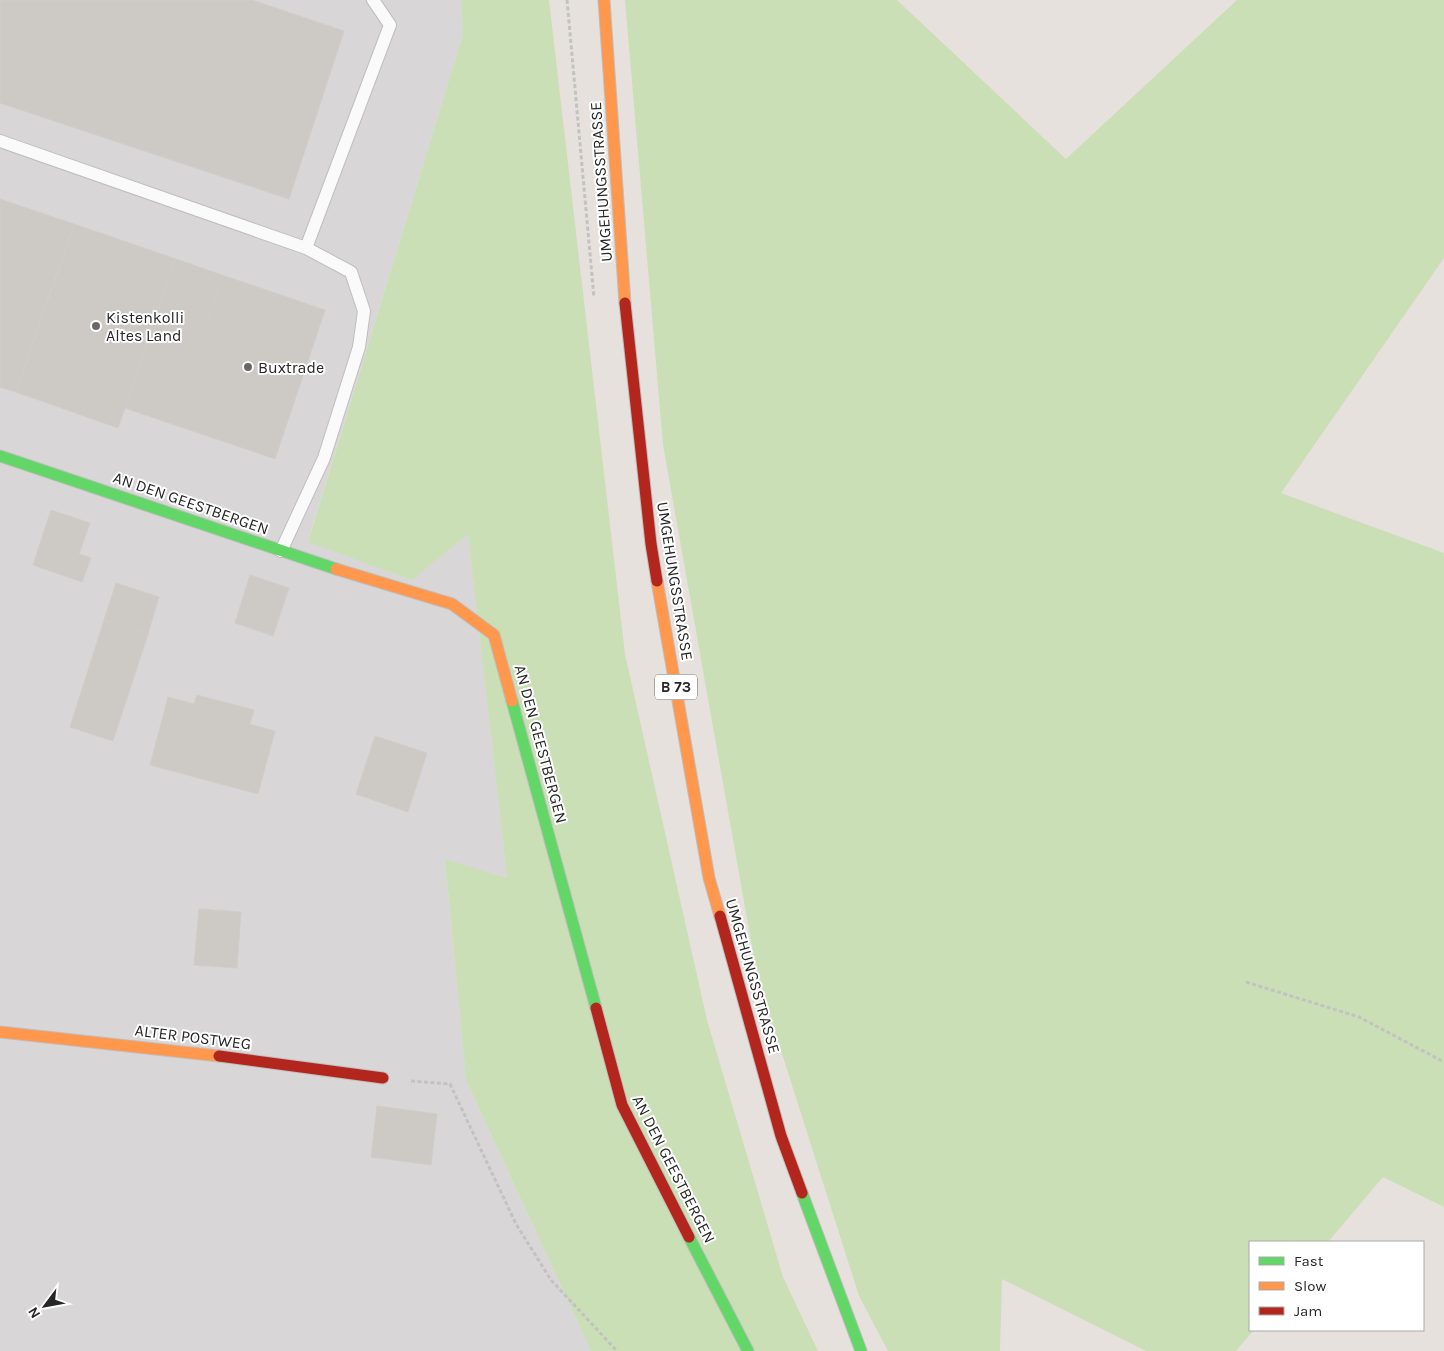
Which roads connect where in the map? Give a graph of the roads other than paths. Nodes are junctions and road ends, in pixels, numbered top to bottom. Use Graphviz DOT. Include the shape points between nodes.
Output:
graph roads {
  1 [pos="373,0"];
  2 [pos="604,0"];
  3 [pos="0,141"];
  4 [pos="306,248"];
  5 [pos="0,456"];
  6 [pos="281,551"];
  7 [pos="0,1032"];
  8 [pos="383,1078"];
  9 [pos="748,1351"];
  10 [pos="861,1351"];
  1 -- 4 [label="lane" via="390,25"];
  2 -- 10 [label="street, UMGEHUNGSSTRASSE / B 73" via="627,325 651,544 709,878 781,1136"];
  3 -- 4 [label="lane"];
  4 -- 6 [label="lane" via="351,272 364,311 360,347 324,458"];
  5 -- 6 [label="street, AN DEN GEESTBERGEN"];
  6 -- 9 [label="street, AN DEN GEESTBERGEN" via="452,604 494,636 622,1105"];
  7 -- 8 [label="street, ALTER POSTWEG"];
}
